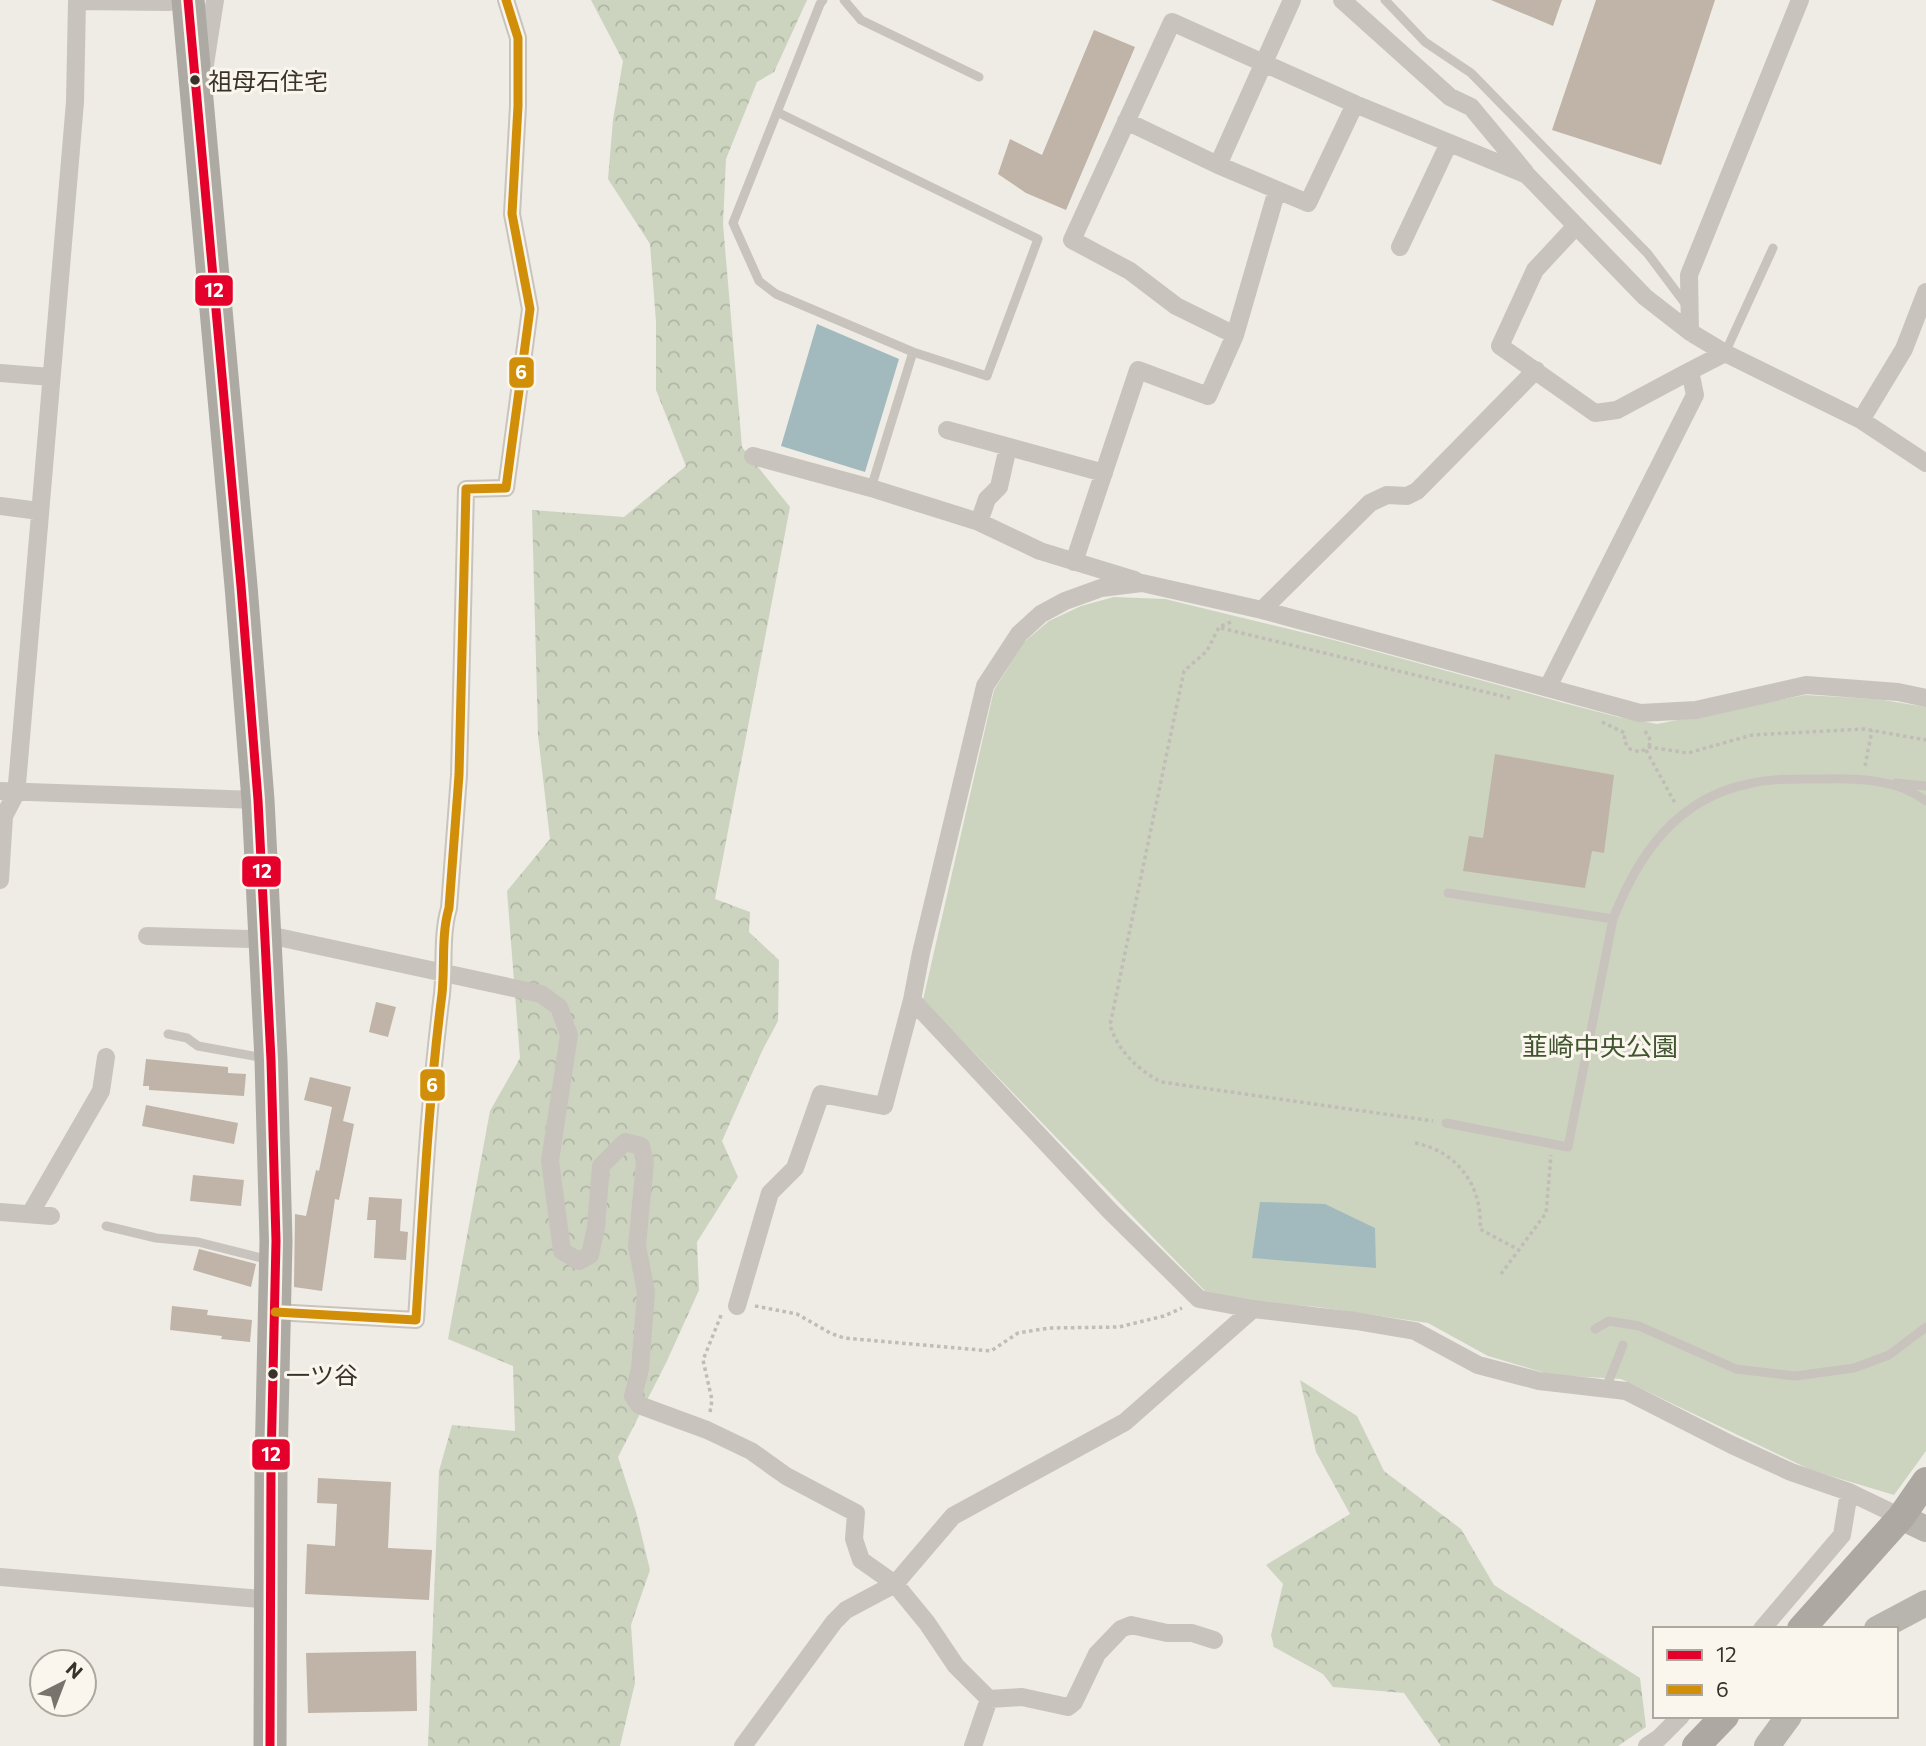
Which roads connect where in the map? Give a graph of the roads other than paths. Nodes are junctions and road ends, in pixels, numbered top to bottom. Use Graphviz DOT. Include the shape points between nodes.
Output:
graph roads {
  1 [pos="69,0"];
  2 [pos="77,0"];
  3 [pos="215,0"];
  4 [pos="506,0"];
  5 [pos="823,0"];
  6 [pos="844,0"];
  7 [pos="1292,0"];
  8 [pos="1342,0"];
  9 [pos="1385,0"];
  10 [pos="1800,0"];
  11 [pos="179,1"];
  12 [pos="1263,62"];
  13 [pos="979,78"];
  14 [pos="194,85"];
  15 [pos="1355,104"];
  16 [pos="777,112"];
  17 [pos="1126,121"];
  18 [pos="1448,143"];
  19 [pos="1218,165"];
  20 [pos="1527,174"];
  21 [pos="1277,190"];
  22 [pos="1576,226"];
  23 [pos="1400,247"];
  24 [pos="1773,248"];
  25 [pos="1926,292"];
  26 [pos="1689,309"];
  27 [pos="1690,332"];
  28 [pos="1235,335"];
  29 [pos="913,352"];
  30 [pos="1725,353"];
  31 [pos="1536,370"];
  32 [pos="1690,371"];
  33 [pos="0,373"];
  34 [pos="51,377"];
  35 [pos="1861,420"];
  36 [pos="947,430"];
  37 [pos="1008,447"];
  38 [pos="752,456"];
  39 [pos="1926,463"];
  40 [pos="1104,473"];
  41 [pos="871,488"];
  42 [pos="0,506"];
  43 [pos="39,511"];
  44 [pos="979,522"];
  45 [pos="1074,562"];
  46 [pos="1142,583"];
  47 [pos="1262,610"];
  48 [pos="1548,687"];
  49 [pos="1926,698"];
  50 [pos="1882,782"];
  51 [pos="1926,786"];
  52 [pos="8,792"];
  53 [pos="258,800"];
  54 [pos="1926,801"];
  55 [pos="0,880"];
  56 [pos="1448,893"];
  57 [pos="1613,919"];
  58 [pos="264,934"];
  59 [pos="147,936"];
  60 [pos="444,974"];
  61 [pos="912,1000"];
  62 [pos="905,1025"];
  63 [pos="933,1025"];
  64 [pos="168,1034"];
  65 [pos="106,1057"];
  66 [pos="271,1060"];
  67 [pos="1446,1123"];
  68 [pos="0,1213"];
  69 [pos="30,1214"];
  70 [pos="51,1216"];
  71 [pos="106,1226"];
  72 [pos="275,1261"];
  73 [pos="737,1306"];
  74 [pos="1253,1309"];
  75 [pos="275,1312"];
  76 [pos="1926,1327"];
  77 [pos="1595,1329"];
  78 [pos="1623,1345"];
  79 [pos="1605,1388"];
  80 [pos="1926,1481"];
  81 [pos="1849,1492"];
  82 [pos="1914,1523"];
  83 [pos="0,1577"];
  84 [pos="895,1584"];
  85 [pos="272,1600"];
  86 [pos="1926,1603"];
  87 [pos="1764,1627"];
  88 [pos="1803,1627"];
  89 [pos="1881,1627"];
  90 [pos="1214,1640"];
  91 [pos="989,1699"];
  92 [pos="1679,1718"];
  93 [pos="1723,1718"];
  94 [pos="1788,1718"];
  95 [pos="270,1746"];
  96 [pos="743,1746"];
  97 [pos="973,1746"];
  98 [pos="1647,1746"];
  99 [pos="1696,1746"];
  100 [pos="1767,1746"];
  1 -- 2 [label="street"];
  2 -- 11 [label="street"];
  2 -- 34 [label="street" via="75,102"];
  3 -- 14 [label="street" via="204,75"];
  4 -- 60 [label="street" via="518,38 512,214 530,309 506,488 466,489 459,775"];
  5 -- 16 [label="lane"];
  6 -- 13 [label="lane" via="861,19"];
  7 -- 12 [label="street"];
  8 -- 20 [label="street" via="1450,97 1471,107"];
  9 -- 26 [label="lane" via="1424,42 1481,82 1648,254"];
  10 -- 26 [label="street" via="1689,275"];
  11 -- 14 [label="highway"];
  12 -- 15 [label="street"];
  12 -- 17 [label="street" via="1172,22"];
  12 -- 19 [label="street"];
  14 -- 53 [label="highway"];
  15 -- 18 [label="street"];
  15 -- 21 [label="street" via="1308,203"];
  16 -- 29 [label="lane" via="733,223 759,281 776,294"];
  16 -- 29 [label="lane" via="1038,239 987,376"];
  17 -- 19 [label="street"];
  17 -- 28 [label="street" via="1072,240 1130,271 1176,306"];
  18 -- 20 [label="street"];
  18 -- 23 [label="street"];
  19 -- 21 [label="street"];
  20 -- 22 [label="street"];
  21 -- 28 [label="street"];
  22 -- 27 [label="street" via="1644,297"];
  22 -- 31 [label="street" via="1535,270 1500,346"];
  24 -- 30 [label="lane"];
  25 -- 35 [label="street" via="1904,349"];
  26 -- 27 [label="street"];
  27 -- 30 [label="street"];
  28 -- 40 [label="street" via="1208,396 1138,370"];
  29 -- 41 [label="lane"];
  30 -- 32 [label="street"];
  30 -- 35 [label="street"];
  31 -- 32 [label="street" via="1595,413 1616,410"];
  31 -- 47 [label="street" via="1417,491 1407,496 1387,495 1370,503"];
  32 -- 48 [label="street" via="1695,394"];
  33 -- 34 [label="street"];
  34 -- 43 [label="street"];
  35 -- 39 [label="street"];
  36 -- 37 [label="street"];
  37 -- 40 [label="street"];
  37 -- 44 [label="street" via="999,487 987,499"];
  38 -- 41 [label="street"];
  40 -- 45 [label="street"];
  41 -- 44 [label="street"];
  42 -- 43 [label="street"];
  43 -- 52 [label="street"];
  44 -- 45 [label="street"];
  45 -- 46 [label="street"];
  46 -- 47 [label="street"];
  46 -- 61 [label="street" via="1101,588 1041,614 1019,634 985,686"];
  47 -- 48 [label="street"];
  48 -- 49 [label="street" via="1640,713 1696,710 1806,685"];
  50 -- 51 [label="lane"];
  50 -- 54 [label="lane"];
  50 -- 57 [label="lane" via="1772,779 1745,784 1696,805 1681,814 1648,850"];
  52 -- 53 [label="street"];
  52 -- 55 [label="street"];
  53 -- 58 [label="highway"];
  56 -- 57 [label="lane"];
  57 -- 67 [label="lane" via="1568,1147"];
  58 -- 59 [label="street" via="250,939"];
  58 -- 60 [label="street"];
  58 -- 66 [label="highway"];
  60 -- 75 [label="street" via="430,1090 416,1320"];
  60 -- 84 [label="street" via="541,994 559,1007 569,1035 550,1161 562,1251 579,1261 590,1255 601,1166 625,1142 641,1146 645,1162 637,1246 646,1292 640,1369 633,1396 639,1405 751,1451 786,1476 856,1513 855,1539 861,1560"];
  61 -- 62 [label="street"];
  61 -- 63 [label="street"];
  62 -- 63 [label="street"];
  62 -- 73 [label="street" via="884,1105 821,1094 795,1168 769,1194"];
  63 -- 74 [label="street" via="1199,1299"];
  64 -- 66 [label="lane" via="198,1046"];
  65 -- 69 [label="street" via="101,1091"];
  66 -- 72 [label="highway"];
  68 -- 69 [label="street"];
  69 -- 70 [label="street"];
  71 -- 72 [label="lane"];
  72 -- 75 [label="highway"];
  74 -- 79 [label="street" via="1415,1331 1478,1365 1539,1381"];
  74 -- 84 [label="street" via="1125,1422 953,1516"];
  75 -- 85 [label="highway"];
  76 -- 77 [label="lane" via="1877,1360 1795,1376 1736,1369 1639,1326 1609,1321"];
  78 -- 79 [label="lane"];
  79 -- 81 [label="street" via="1626,1391 1767,1461"];
  80 -- 82 [label="main road"];
  81 -- 82 [label="street"];
  81 -- 87 [label="street" via="1842,1535"];
  82 -- 88 [label="main road"];
  83 -- 85 [label="street"];
  84 -- 91 [label="street" via="956,1666"];
  84 -- 96 [label="street" via="846,1610 834,1622"];
  85 -- 95 [label="highway"];
  86 -- 89 [label="street"];
  90 -- 91 [label="street" via="1131,1625 1097,1654 1068,1707 1022,1697"];
  91 -- 97 [label="street"];
  92 -- 98 [label="street"];
  93 -- 99 [label="main road"];
  94 -- 100 [label="street"];
}
